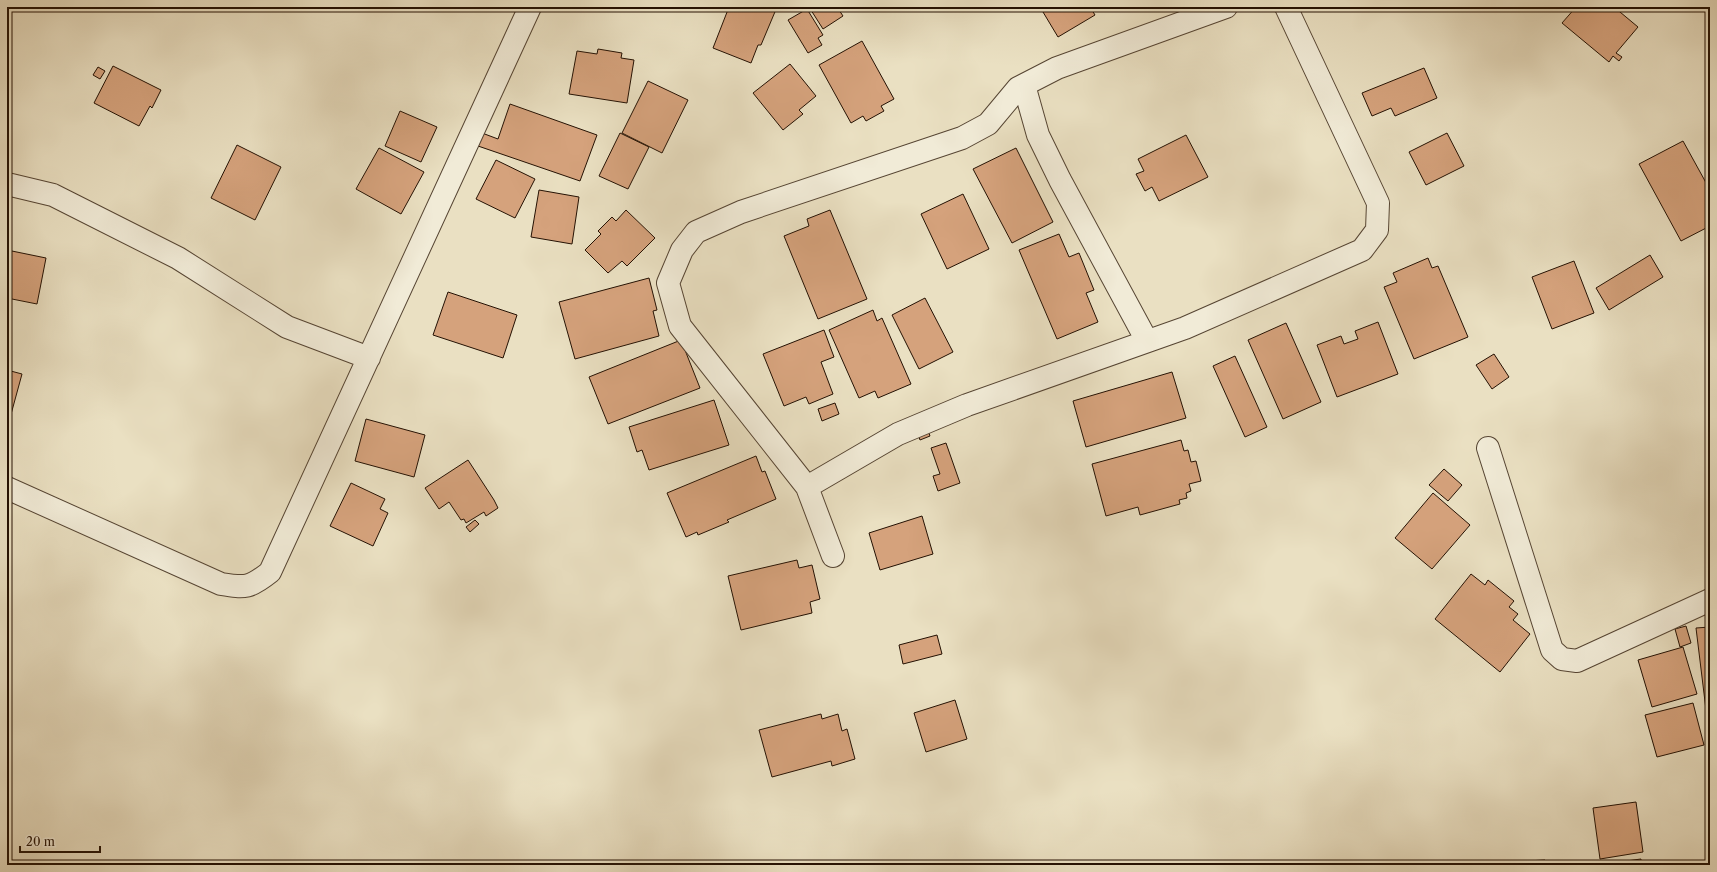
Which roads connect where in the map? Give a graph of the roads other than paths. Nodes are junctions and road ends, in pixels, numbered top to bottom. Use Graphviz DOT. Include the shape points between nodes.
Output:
graph roads {
  1 [pos="530,7"];
  2 [pos="1226,7"];
  3 [pos="1286,7"];
  4 [pos="1024,85"];
  5 [pos="7,184"];
  6 [pos="1147,341"];
  7 [pos="369,358"];
  8 [pos="1488,448"];
  9 [pos="807,487"];
  10 [pos="7,488"];
  11 [pos="833,556"];
  12 [pos="1710,600"];
  1 -- 7 [label="street"];
  2 -- 4 [label="street" via="1057,68"];
  3 -- 6 [label="street" via="1378,203 1376,230 1362,250 1185,328"];
  4 -- 6 [label="street" via="1038,135"];
  4 -- 9 [label="street" via="1018,88 988,124 962,138 740,212 696,232 682,250 668,283 680,326"];
  5 -- 7 [label="street" via="53,195 178,258 287,327"];
  6 -- 9 [label="street" via="967,405 898,434"];
  7 -- 10 [label="street" via="270,572 256,584 242,587 221,584"];
  8 -- 12 [label="street" via="1552,650 1562,659 1577,661"];
  9 -- 11 [label="street"];
}
